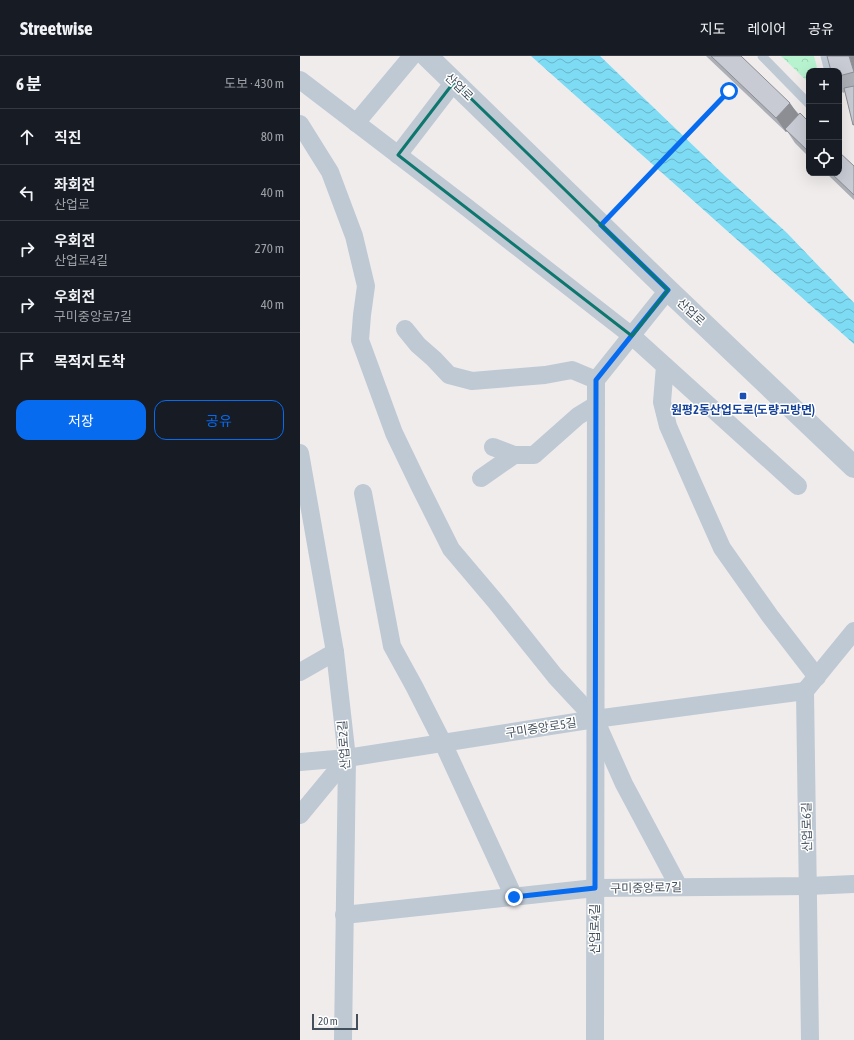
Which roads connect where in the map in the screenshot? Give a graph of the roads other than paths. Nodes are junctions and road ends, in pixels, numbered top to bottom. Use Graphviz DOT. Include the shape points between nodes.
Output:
graph roads {
  1 [pos="412,56"];
  2 [pos="427,56"];
  3 [pos="762,56"];
  4 [pos="825,56"];
  5 [pos="828,68"];
  6 [pos="300,80"];
  7 [pos="454,82"];
  8 [pos="806,101"];
  9 [pos="356,123"];
  10 [pos="300,124"];
  11 [pos="398,155"];
  12 [pos="668,290"];
  13 [pos="405,329"];
  14 [pos="632,336"];
  15 [pos="664,366"];
  16 [pos="596,380"];
  17 [pos="596,405"];
  18 [pos="493,447"];
  19 [pos="300,453"];
  20 [pos="514,455"];
  21 [pos="854,466"];
  22 [pos="481,478"];
  23 [pos="798,486"];
  24 [pos="363,493"];
  25 [pos="854,632"];
  26 [pos="335,652"];
  27 [pos="300,672"];
  28 [pos="811,684"];
  29 [pos="595,719"];
  30 [pos="443,743"];
  31 [pos="347,758"];
  32 [pos="300,762"];
  33 [pos="300,815"];
  34 [pos="854,884"];
  35 [pos="808,886"];
  36 [pos="679,887"];
  37 [pos="595,888"];
  38 [pos="514,897"];
  39 [pos="344,915"];
  40 [pos="343,1040"];
  41 [pos="595,1040"];
  42 [pos="810,1040"];
  1 -- 9 [label="street"];
  2 -- 7 [label="street, 산업로"];
  3 -- 8 [label="lane"];
  4 -- 5 [label="lane"];
  6 -- 9 [label="street"];
  7 -- 11 [label="street"];
  7 -- 12 [label="street, 산업로"];
  9 -- 11 [label="street"];
  10 -- 29 [label="street" via="330,172 354,236 366,286 360,340 394,433 420,487 451,549 555,676"];
  11 -- 14 [label="street"];
  12 -- 14 [label="street"];
  12 -- 21 [label="street, 산업로"];
  13 -- 16 [label="street" via="449,375 472,381 545,375 572,370"];
  14 -- 15 [label="street"];
  14 -- 16 [label="street"];
  15 -- 23 [label="street"];
  15 -- 28 [label="street" via="662,402 668,426 722,548 770,616"];
  16 -- 17 [label="street, 산업로4길"];
  17 -- 20 [label="street" via="578,416 534,455"];
  17 -- 29 [label="street, 산업로4길"];
  18 -- 20 [label="street"];
  19 -- 26 [label="street, 산업로2길"];
  20 -- 22 [label="street"];
  24 -- 30 [label="street" via="392,646"];
  25 -- 28 [label="street"];
  26 -- 27 [label="street"];
  26 -- 31 [label="street, 산업로2길"];
  28 -- 29 [label="street, 구미중앙로5길"];
  28 -- 35 [label="street, 산업로6길"];
  29 -- 30 [label="street, 구미중앙로5길"];
  29 -- 36 [label="street" via="624,784"];
  29 -- 37 [label="street, 산업로4길"];
  30 -- 31 [label="street, 구미중앙로5길"];
  30 -- 38 [label="street"];
  31 -- 32 [label="street, 구미중앙로5길"];
  31 -- 33 [label="street"];
  31 -- 39 [label="street, 산업로2길"];
  34 -- 35 [label="street, 구미중앙로7길"];
  35 -- 36 [label="street, 구미중앙로7길"];
  35 -- 42 [label="street, 산업로6길"];
  36 -- 37 [label="street, 구미중앙로7길"];
  37 -- 38 [label="street, 구미중앙로7길"];
  37 -- 41 [label="street, 산업로4길"];
  38 -- 39 [label="street, 구미중앙로7길"];
  39 -- 40 [label="street, 산업로2길"];
}
